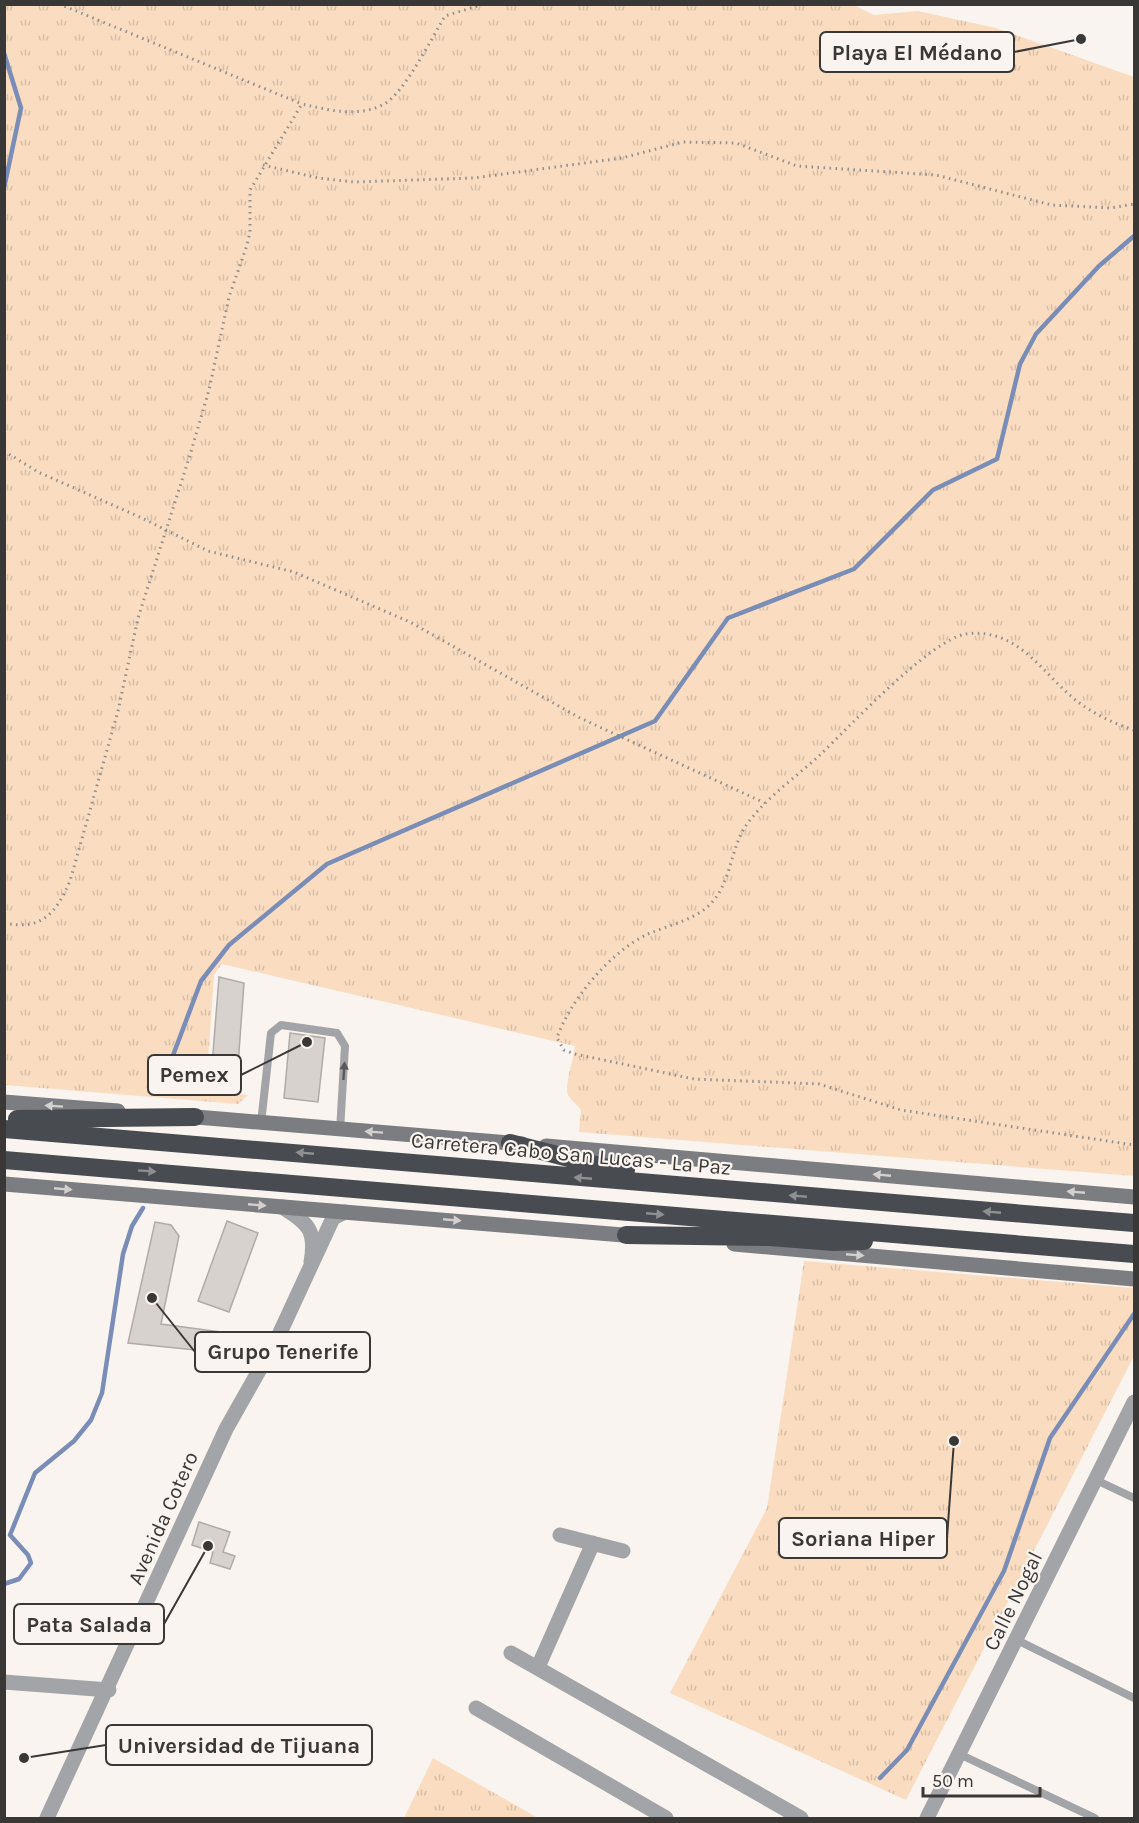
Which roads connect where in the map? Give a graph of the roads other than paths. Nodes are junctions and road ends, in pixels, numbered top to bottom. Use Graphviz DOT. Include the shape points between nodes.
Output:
graph roads {
  1 [pos="4,1102"];
  2 [pos="195,1117"];
  3 [pos="4,1120"];
  4 [pos="261,1123"];
  5 [pos="4,1129"];
  6 [pos="339,1130"];
  7 [pos="510,1143"];
  8 [pos="4,1160"];
  9 [pos="4,1184"];
  10 [pos="718,1189"];
  11 [pos="1134,1197"];
  12 [pos="282,1207"];
  13 [pos="345,1212"];
  14 [pos="1134,1223"];
  15 [pos="626,1235"];
  16 [pos="934,1237"];
  17 [pos="1134,1254"];
  18 [pos="309,1270"];
  19 [pos="1134,1279"];
  20 [pos="1134,1402"];
  21 [pos="1096,1480"];
  22 [pos="1134,1498"];
  23 [pos="560,1534"];
  24 [pos="593,1543"];
  25 [pos="623,1551"];
  26 [pos="1017,1640"];
  27 [pos="511,1653"];
  28 [pos="538,1667"];
  29 [pos="4,1682"];
  30 [pos="109,1690"];
  31 [pos="1134,1698"];
  32 [pos="476,1708"];
  33 [pos="959,1754"];
  34 [pos="47,1818"];
  35 [pos="666,1818"];
  36 [pos="801,1818"];
  37 [pos="927,1818"];
  38 [pos="1095,1818"];
  2 -- 1 [label="main road, one-way"];
  2 -- 3 [label="highway"];
  2 -- 4 [label="main road"];
  4 -- 6 [label="main road"];
  6 -- 4 [label="lane, one-way" via="345,1046 337,1033 325,1029 281,1025 271,1033"];
  10 -- 5 [label="highway, Carretera Cabo San Lucas - La Paz, one-way"];
  7 -- 6 [label="main road, one-way"];
  7 -- 10 [label="highway" via="608,1168 667,1173"];
  11 -- 7 [label="main road, one-way"];
  8 -- 16 [label="highway, one-way"];
  9 -- 12 [label="main road, one-way"];
  14 -- 10 [label="highway, Carretera Cabo San Lucas - La Paz, one-way"];
  12 -- 13 [label="main road"];
  12 -- 18 [label="street" via="303,1221 311,1232"];
  13 -- 15 [label="main road, one-way"];
  13 -- 18 [label="street, Avenida Cotero" via="333,1218"];
  15 -- 16 [label="highway" via="834,1242"];
  15 -- 19 [label="main road, one-way"];
  16 -- 17 [label="highway"];
  18 -- 30 [label="street, Avenida Cotero" via="278,1337 226,1429"];
  20 -- 21 [label="street, Calle Nogal"];
  21 -- 22 [label="lane"];
  21 -- 26 [label="street, Calle Nogal"];
  23 -- 24 [label="street"];
  24 -- 25 [label="street"];
  24 -- 28 [label="street"];
  26 -- 31 [label="lane"];
  26 -- 33 [label="street, Calle Nogal"];
  27 -- 28 [label="street"];
  28 -- 36 [label="street"];
  29 -- 30 [label="street"];
  30 -- 34 [label="street, Avenida Cotero"];
  32 -- 35 [label="street"];
  33 -- 37 [label="street, Calle Nogal"];
  33 -- 38 [label="lane"];
}
